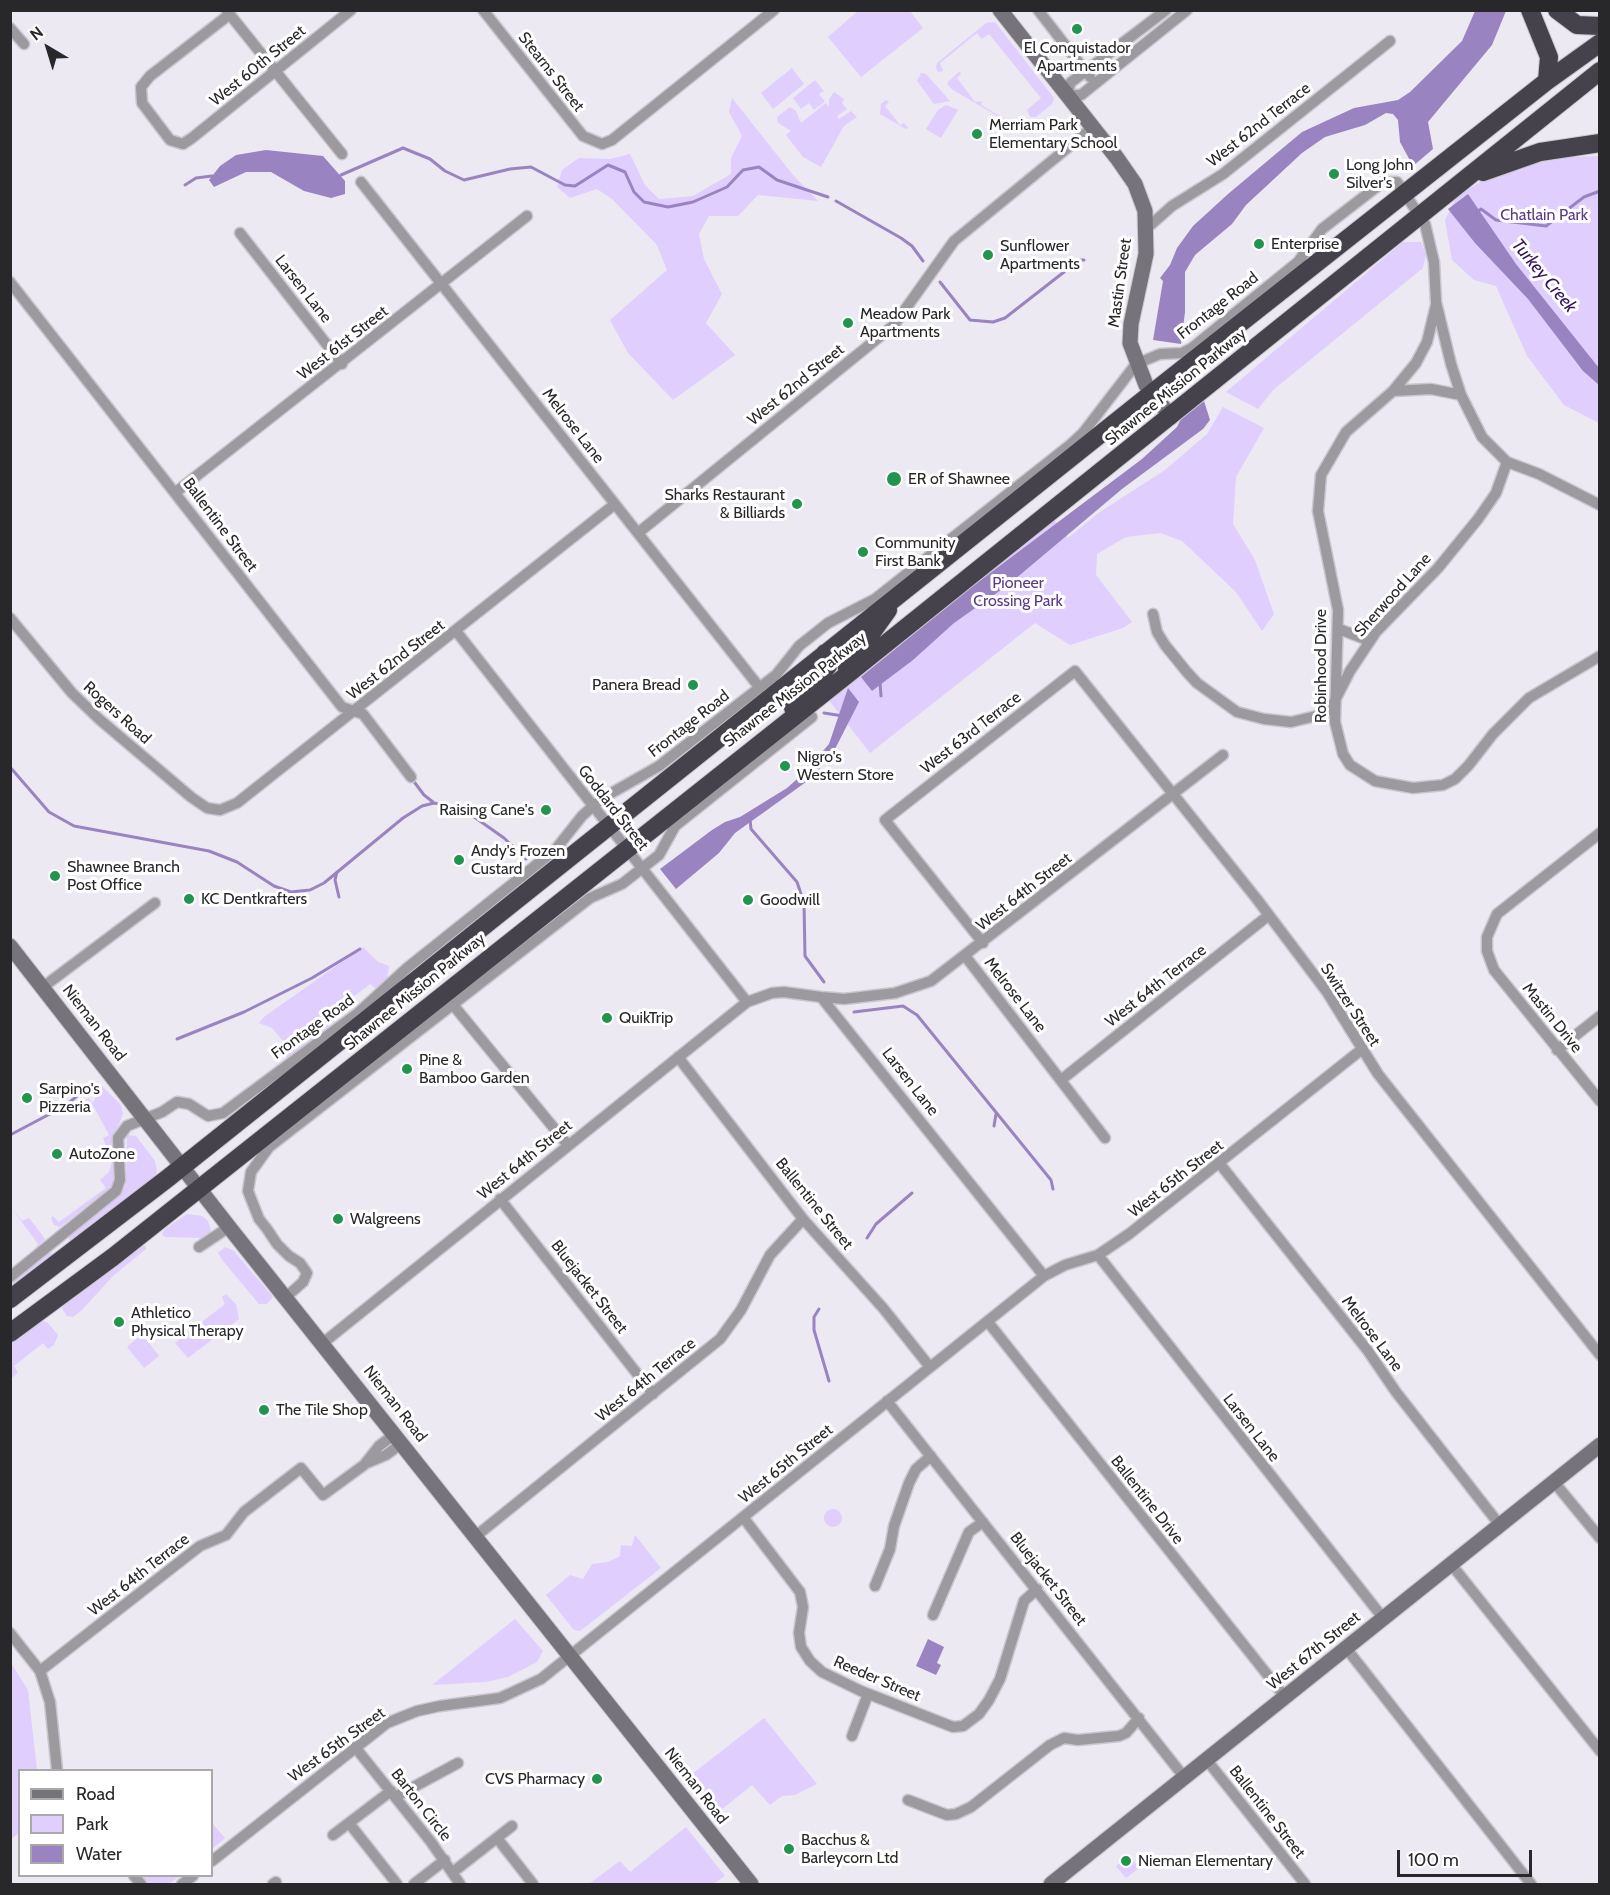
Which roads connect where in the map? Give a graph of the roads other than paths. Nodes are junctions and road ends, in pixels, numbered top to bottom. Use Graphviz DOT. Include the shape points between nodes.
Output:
graph roads {
  1 [pos="351,10"];
  2 [pos="483,10"];
  3 [pos="774,10"];
  4 [pos="1000,10"];
  5 [pos="1038,10"];
  6 [pos="1166,10"];
  7 [pos="1530,10"];
  8 [pos="1557,10"];
  9 [pos="1184,11"];
  10 [pos="229,12"];
  11 [pos="1599,26"];
  12 [pos="10,28"];
  13 [pos="1390,41"];
  14 [pos="1599,43"];
  15 [pos="24,44"];
  16 [pos="275,71"];
  17 [pos="1086,71"];
  18 [pos="1599,71"];
  19 [pos="1547,81"];
  20 [pos="1095,83"];
  21 [pos="1068,95"];
  22 [pos="1093,127"];
  23 [pos="1599,143"];
  24 [pos="342,154"];
  25 [pos="1465,180"];
  26 [pos="361,182"];
  27 [pos="1405,193"];
  28 [pos="527,216"];
  29 [pos="1420,216"];
  30 [pos="1146,230"];
  31 [pos="240,233"];
  32 [pos="10,282"];
  33 [pos="442,284"];
  34 [pos="1436,302"];
  35 [pos="342,364"];
  36 [pos="1136,364"];
  37 [pos="1393,392"];
  38 [pos="1152,393"];
  39 [pos="1461,395"];
  40 [pos="1171,417"];
  41 [pos="1507,462"];
  42 [pos="176,492"];
  43 [pos="615,504"];
  44 [pos="1599,505"];
  45 [pos="638,533"];
  46 [pos="900,593"];
  47 [pos="1153,614"];
  48 [pos="10,618"];
  49 [pos="1339,629"];
  50 [pos="456,631"];
  51 [pos="811,636"];
  52 [pos="1370,641"];
  53 [pos="825,653"];
  54 [pos="1599,656"];
  55 [pos="1075,670"];
  56 [pos="848,674"];
  57 [pos="760,688"];
  58 [pos="825,692"];
  59 [pos="1335,702"];
  60 [pos="355,711"];
  61 [pos="812,717"];
  62 [pos="780,726"];
  63 [pos="1223,755"];
  64 [pos="411,777"];
  65 [pos="1173,794"];
  66 [pos="593,806"];
  67 [pos="220,810"];
  68 [pos="885,820"];
  69 [pos="609,827"];
  70 [pos="1599,833"];
  71 [pos="626,849"];
  72 [pos="641,869"];
  73 [pos="155,903"];
  74 [pos="1269,915"];
  75 [pos="983,943"];
  76 [pos="10,946"];
  77 [pos="966,957"];
  78 [pos="44,987"];
  79 [pos="821,997"];
  80 [pos="747,1002"];
  81 [pos="454,1006"];
  82 [pos="1599,1016"];
  83 [pos="1361,1050"];
  84 [pos="1557,1050"];
  85 [pos="678,1057"];
  86 [pos="1061,1080"];
  87 [pos="1599,1101"];
  88 [pos="145,1118"];
  89 [pos="1105,1138"];
  90 [pos="567,1144"];
  91 [pos="1220,1164"];
  92 [pos="182,1166"];
  93 [pos="199,1188"];
  94 [pos="501,1199"];
  95 [pos="803,1219"];
  96 [pos="229,1227"];
  97 [pos="57,1239"];
  98 [pos="199,1247"];
  99 [pos="70,1255"];
  100 [pos="1098,1255"];
  101 [pos="10,1276"];
  102 [pos="1044,1276"];
  103 [pos="286,1297"];
  104 [pos="10,1299"];
  105 [pos="988,1322"];
  106 [pos="10,1333"];
  107 [pos="323,1342"];
  108 [pos="1599,1354"];
  109 [pos="930,1367"];
  110 [pos="653,1394"];
  111 [pos="887,1401"];
  112 [pos="399,1438"];
  113 [pos="1599,1445"];
  114 [pos="931,1456"];
  115 [pos="1554,1482"];
  116 [pos="743,1517"];
  117 [pos="983,1522"];
  118 [pos="1499,1524"];
  119 [pos="476,1536"];
  120 [pos="1599,1538"];
  121 [pos="1451,1564"];
  122 [pos="875,1586"];
  123 [pos="1037,1589"];
  124 [pos="933,1615"];
  125 [pos="1383,1618"];
  126 [pos="10,1633"];
  127 [pos="1346,1648"];
  128 [pos="570,1656"];
  129 [pos="40,1671"];
  130 [pos="868,1694"];
  131 [pos="1285,1697"];
  132 [pos="1139,1718"];
  133 [pos="852,1736"];
  134 [pos="356,1747"];
  135 [pos="1599,1751"];
  136 [pos="1206,1759"];
  137 [pos="458,1762"];
  138 [pos="57,1769"];
  139 [pos="1184,1777"];
  140 [pos="393,1794"];
  141 [pos="908,1800"];
  142 [pos="349,1823"];
  143 [pos="512,1826"];
  144 [pos="333,1835"];
  145 [pos="496,1838"];
  146 [pos="213,1860"];
  147 [pos="445,1860"];
  148 [pos="453,1872"];
  149 [pos="397,1884"];
  150 [pos="414,1884"];
  151 [pos="460,1884"];
  152 [pos="533,1884"];
  153 [pos="751,1884"];
  154 [pos="1051,1884"];
  155 [pos="1305,1884"];
  156 [pos="1531,1884"];
  1 -- 16 [label="street, West 60th Street"];
  2 -- 3 [label="street, Stearns Street" via="583,136 602,144"];
  4 -- 21 [label="main road, Mastin Street"];
  5 -- 17 [label="street"];
  6 -- 17 [label="street"];
  7 -- 19 [label="highway" via="1549,57"];
  8 -- 11 [label="highway" via="1577,25"];
  9 -- 20 [label="street"];
  10 -- 16 [label="street"];
  10 -- 16 [label="street, West 60th Street" via="141,87 142,104 170,140 183,144"];
  12 -- 15 [label="street"];
  13 -- 30 [label="street, West 62nd Terrace" via="1223,174 1172,206"];
  14 -- 19 [label="highway, Shawnee Mission Parkway"];
  16 -- 24 [label="street"];
  17 -- 20 [label="street"];
  17 -- 21 [label="street" via="1070,83"];
  18 -- 25 [label="highway, Shawnee Mission Parkway"];
  19 -- 27 [label="highway, Shawnee Mission Parkway"];
  20 -- 21 [label="street" via="1081,95"];
  21 -- 22 [label="main road, Mastin Street"];
  22 -- 30 [label="main road, Mastin Street" via="1135,184 1145,211"];
  22 -- 45 [label="street, West 62nd Street" via="954,241 894,325"];
  23 -- 25 [label="highway" via="1525,156"];
  25 -- 29 [label="highway, Shawnee Mission Parkway"];
  26 -- 33 [label="street, Melrose Lane"];
  27 -- 29 [label="street, Robinhood Drive"];
  27 -- 36 [label="street, Frontage Road" via="1395,180 1383,182 1322,229 1298,262 1192,348 1182,353 1160,354"];
  27 -- 38 [label="highway, Shawnee Mission Parkway"];
  28 -- 33 [label="street, West 61st Street"];
  29 -- 34 [label="street, Robinhood Drive" via="1430,240"];
  29 -- 40 [label="highway, Shawnee Mission Parkway"];
  30 -- 36 [label="main road, Mastin Street" via="1146,254 1131,324 1130,343"];
  31 -- 35 [label="street, Larsen Lane"];
  32 -- 42 [label="street, Ballentine Street"];
  33 -- 35 [label="street, West 61st Street"];
  33 -- 43 [label="street, Melrose Lane"];
  34 -- 37 [label="street, Robinhood Drive" via="1427,342"];
  34 -- 39 [label="street, Robinhood Drive"];
  35 -- 42 [label="street, West 61st Street"];
  36 -- 38 [label="main road, Mastin Street"];
  36 -- 51 [label="street, Frontage Road" via="1071,445 874,600"];
  37 -- 39 [label="street" via="1431,389"];
  37 -- 49 [label="street, Robinhood Drive" via="1346,432 1321,475 1318,511"];
  38 -- 40 [label="main road, Mastin Street"];
  38 -- 46 [label="highway, Shawnee Mission Parkway"];
  39 -- 41 [label="street, Robinhood Drive" via="1482,437"];
  40 -- 56 [label="highway, Shawnee Mission Parkway"];
  41 -- 44 [label="street, Robinhood Drive"];
  41 -- 52 [label="street, Sherwood Lane" via="1496,493 1466,535"];
  42 -- 60 [label="street, Ballentine Street" via="342,707"];
  43 -- 45 [label="street, Melrose Lane"];
  43 -- 50 [label="street, West 62nd Street"];
  45 -- 57 [label="street, Melrose Lane"];
  46 -- 53 [label="highway, Shawnee Mission Parkway"];
  46 -- 56 [label="highway" via="846,662"];
  47 -- 59 [label="street" via="1157,632 1186,671 1237,712 1291,722 1330,710"];
  48 -- 67 [label="street, Rogers Road" via="72,693 99,719 192,797 207,808"];
  49 -- 52 [label="street"];
  49 -- 59 [label="street, Robinhood Drive"];
  50 -- 60 [label="street, West 62nd Street"];
  50 -- 66 [label="street, Goddard Street"];
  51 -- 53 [label="street"];
  51 -- 57 [label="street, Frontage Road"];
  52 -- 59 [label="street, Sherwood Lane"];
  53 -- 62 [label="highway" via="828,666"];
  53 -- 69 [label="highway, Shawnee Mission Parkway"];
  54 -- 59 [label="street, Robinhood Drive" via="1529,698 1455,779 1429,788 1375,781 1350,765 1338,741"];
  55 -- 65 [label="street, Switzer Street"];
  55 -- 68 [label="street, West 63rd Terrace"];
  56 -- 58 [label="highway, Shawnee Mission Parkway"];
  57 -- 66 [label="street, Frontage Road" via="646,776"];
  58 -- 61 [label="highway"];
  58 -- 62 [label="highway, Shawnee Mission Parkway"];
  60 -- 64 [label="street, Ballentine Street" via="363,714"];
  60 -- 67 [label="street, West 62nd Street" via="237,803"];
  61 -- 72 [label="street" via="675,826 659,855"];
  62 -- 71 [label="highway, Shawnee Mission Parkway"];
  63 -- 65 [label="street, West 64th Street"];
  65 -- 74 [label="street, Switzer Street"];
  65 -- 75 [label="street, West 64th Street"];
  66 -- 69 [label="street, Goddard Street"];
  66 -- 88 [label="street, Frontage Road" via="555,850 407,968 358,1013 231,1108 208,1116 189,1104 177,1102"];
  68 -- 75 [label="street, Melrose Lane"];
  69 -- 71 [label="street, Goddard Street"];
  69 -- 92 [label="highway, Shawnee Mission Parkway"];
  70 -- 84 [label="street, Mastin Drive" via="1497,915 1487,937 1494,970"];
  71 -- 72 [label="street, Goddard Street"];
  71 -- 93 [label="highway, Shawnee Mission Parkway"];
  72 -- 80 [label="street, Goddard Street"];
  72 -- 81 [label="street" via="622,884 590,898"];
  73 -- 78 [label="street"];
  74 -- 83 [label="street, Switzer Street" via="1327,992"];
  74 -- 86 [label="street, West 64th Terrace"];
  75 -- 77 [label="street, West 64th Street"];
  76 -- 78 [label="main road, Nieman Road"];
  77 -- 79 [label="street, West 64th Street" via="931,981 907,991 844,999"];
  77 -- 86 [label="street, Melrose Lane"];
  78 -- 88 [label="main road, Nieman Road"];
  79 -- 80 [label="street" via="783,992"];
  79 -- 102 [label="street, Larsen Lane"];
  80 -- 85 [label="street, West 64th Street"];
  81 -- 90 [label="street"];
  81 -- 103 [label="street" via="411,1035 258,1160 248,1183 254,1209 277,1244 306,1273 303,1282"];
  82 -- 84 [label="street"];
  83 -- 91 [label="street, West 65th Street"];
  83 -- 108 [label="street, Switzer Street"];
  84 -- 87 [label="street, Mastin Drive"];
  85 -- 90 [label="street, West 64th Street"];
  85 -- 95 [label="street, Ballentine Street"];
  86 -- 89 [label="street, Melrose Lane"];
  88 -- 92 [label="main road, Nieman Road"];
  88 -- 97 [label="street, Frontage Road" via="127,1126 118,1138 120,1180 116,1191"];
  90 -- 94 [label="street, West 64th Street"];
  91 -- 100 [label="street, West 65th Street"];
  91 -- 118 [label="street, Melrose Lane"];
  92 -- 93 [label="main road, Nieman Road"];
  92 -- 99 [label="highway, Shawnee Mission Parkway"];
  93 -- 96 [label="main road, Nieman Road"];
  93 -- 106 [label="highway, Shawnee Mission Parkway"];
  94 -- 107 [label="street, West 64th Street"];
  94 -- 110 [label="street, Bluejacket Street"];
  95 -- 109 [label="street, Ballentine Street"];
  95 -- 110 [label="street, West 64th Terrace" via="770,1255 741,1310 720,1339"];
  96 -- 98 [label="street"];
  96 -- 103 [label="main road, Nieman Road"];
  97 -- 99 [label="street"];
  97 -- 101 [label="street, Frontage Road"];
  99 -- 104 [label="highway, Shawnee Mission Parkway"];
  100 -- 102 [label="street, West 65th Street"];
  100 -- 125 [label="street, Larsen Lane"];
  102 -- 105 [label="street, West 65th Street"];
  103 -- 107 [label="main road, Nieman Road"];
  105 -- 109 [label="street, West 65th Street"];
  105 -- 131 [label="street, Ballentine Drive"];
  107 -- 112 [label="main road, Nieman Road"];
  109 -- 111 [label="street, West 65th Street"];
  110 -- 119 [label="street, West 64th Terrace"];
  111 -- 114 [label="street, Bluejacket Street"];
  111 -- 116 [label="street, West 65th Street"];
  112 -- 119 [label="main road, Nieman Road"];
  112 -- 129 [label="street, West 64th Terrace" via="379,1446 364,1465 322,1495 301,1468 244,1512 226,1535 200,1546"];
  113 -- 115 [label="main road, West 67th Street"];
  114 -- 117 [label="street, Bluejacket Street"];
  114 -- 122 [label="street" via="916,1469 909,1483"];
  115 -- 118 [label="main road, West 67th Street"];
  115 -- 120 [label="street"];
  116 -- 128 [label="street, West 65th Street"];
  116 -- 130 [label="street, Reeder Street" via="800,1592 801,1647 810,1661 822,1672"];
  117 -- 123 [label="street, Bluejacket Street"];
  117 -- 124 [label="street" via="964,1541"];
  118 -- 121 [label="main road, West 67th Street"];
  119 -- 128 [label="main road, Nieman Road"];
  121 -- 125 [label="main road, West 67th Street"];
  121 -- 135 [label="street"];
  123 -- 130 [label="street, Reeder Street" via="1024,1601 1000,1679 989,1700 979,1714 957,1728"];
  123 -- 132 [label="street, Bluejacket Street"];
  125 -- 127 [label="main road, West 67th Street"];
  126 -- 129 [label="street"];
  127 -- 131 [label="main road, West 67th Street"];
  127 -- 156 [label="street"];
  128 -- 134 [label="street, West 65th Street" via="526,1688 500,1698 417,1711 387,1723"];
  128 -- 153 [label="main road, Nieman Road"];
  129 -- 138 [label="street" via="50,1702"];
  130 -- 133 [label="street"];
  131 -- 136 [label="main road, West 67th Street"];
  132 -- 139 [label="street, Bluejacket Street"];
  132 -- 141 [label="street" via="1119,1737 1064,1738 1050,1745 971,1807 956,1814 947,1815"];
  134 -- 140 [label="street, Barton Circle"];
  134 -- 146 [label="street, West 65th Street"];
  136 -- 139 [label="main road, West 67th Street"];
  136 -- 155 [label="street, Ballentine Street"];
  137 -- 140 [label="street"];
  139 -- 154 [label="main road, West 67th Street"];
  140 -- 142 [label="street"];
  140 -- 147 [label="street, Barton Circle"];
  142 -- 144 [label="street"];
  142 -- 149 [label="street"];
  143 -- 145 [label="street"];
  145 -- 148 [label="street"];
  145 -- 152 [label="street"];
  147 -- 148 [label="street, Barton Circle"];
  147 -- 150 [label="street"];
  148 -- 151 [label="street, Barton Circle"];
}
